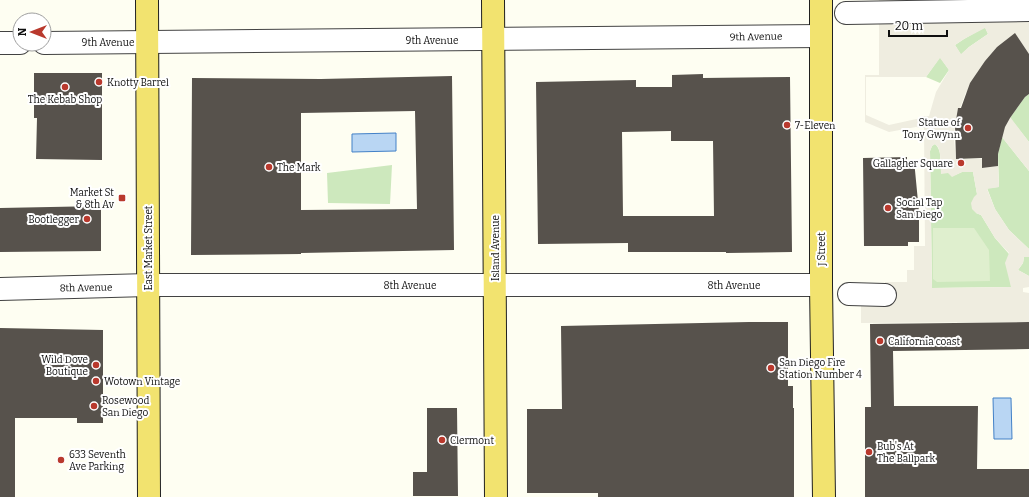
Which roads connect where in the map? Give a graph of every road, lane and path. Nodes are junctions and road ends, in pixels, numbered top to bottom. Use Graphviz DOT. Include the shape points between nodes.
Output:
graph roads {
  1 [pos="147,0"];
  2 [pos="493,0"];
  3 [pos="821,0"];
  4 [pos="1029,10"];
  5 [pos="880,27"];
  6 [pos="821,36"];
  7 [pos="493,40"];
  8 [pos="147,42"];
  9 [pos="0,43"];
  10 [pos="12,43"];
  11 [pos="52,43"];
  12 [pos="148,285"];
  13 [pos="495,285"];
  14 [pos="821,285"];
  15 [pos="0,289"];
  16 [pos="849,294"];
  17 [pos="885,295"];
  18 [pos="149,497"];
  19 [pos="496,497"];
  20 [pos="824,497"];
  1 -- 8 [label="main road, East Market Street"];
  2 -- 7 [label="main road, Island Avenue"];
  3 -- 6 [label="main road, J Street"];
  4 -- 5 [label="street" via="846,20"];
  6 -- 7 [label="street, 9th Avenue"];
  6 -- 14 [label="main road, J Street"];
  7 -- 8 [label="street, 9th Avenue"];
  7 -- 13 [label="main road, Island Avenue"];
  8 -- 11 [label="street, 9th Avenue"];
  8 -- 12 [label="main road, East Market Street"];
  9 -- 10 [label="street"];
  12 -- 13 [label="street, 8th Avenue"];
  12 -- 15 [label="street, 8th Avenue"];
  12 -- 18 [label="main road, East Market Street"];
  13 -- 14 [label="street, 8th Avenue"];
  13 -- 19 [label="main road, Island Avenue"];
  14 -- 20 [label="main road, J Street"];
  16 -- 17 [label="street"];
}
